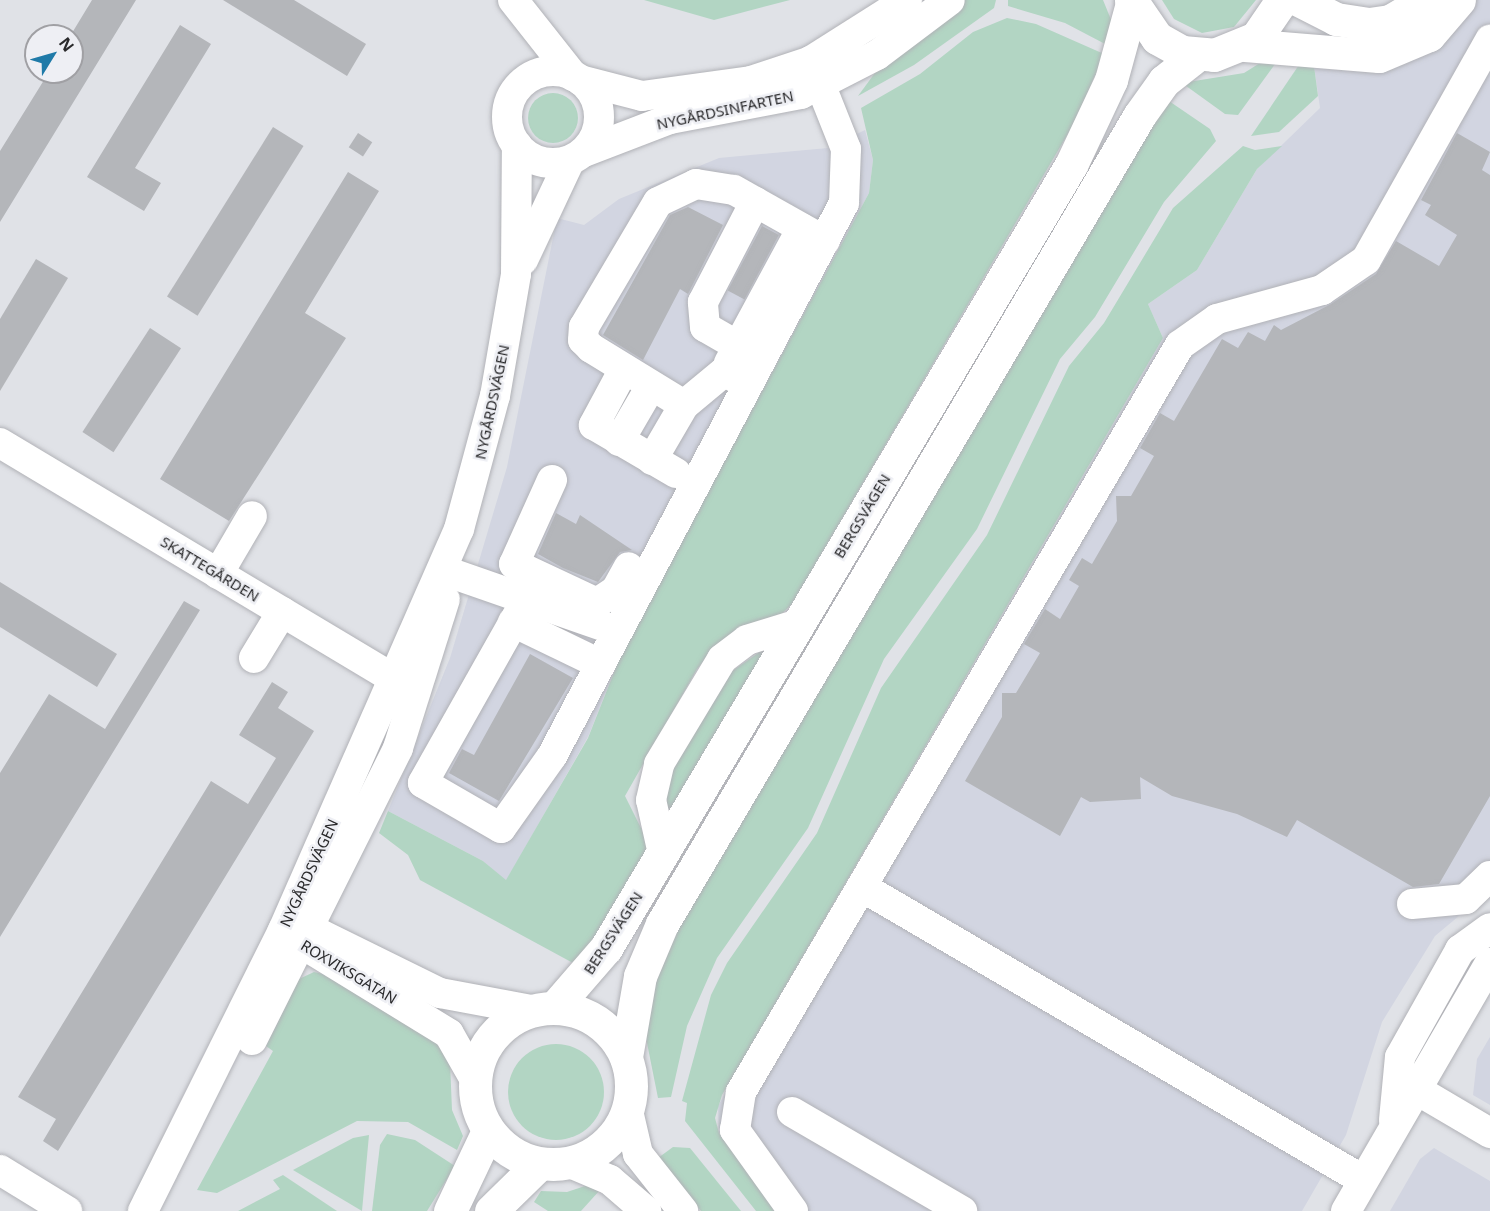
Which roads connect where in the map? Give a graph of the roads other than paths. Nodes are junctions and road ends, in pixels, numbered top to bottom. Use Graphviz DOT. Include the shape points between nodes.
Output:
graph roads {
  1 [pos="907,0"];
  2 [pos="950,0"];
  3 [pos="1282,0"];
  4 [pos="1299,0"];
  5 [pos="1426,0"];
  6 [pos="1459,0"];
  7 [pos="1131,2"];
  8 [pos="515,4"];
  9 [pos="1490,40"];
  10 [pos="1245,45"];
  11 [pos="1197,55"];
  12 [pos="816,73"];
  13 [pos="577,78"];
  14 [pos="520,86"];
  15 [pos="517,146"];
  16 [pos="577,156"];
  17 [pos="744,196"];
  18 [pos="813,235"];
  19 [pos="516,273"];
  20 [pos="737,367"];
  21 [pos="624,369"];
  22 [pos="651,386"];
  23 [pos="684,405"];
  24 [pos="620,441"];
  25 [pos="0,443"];
  26 [pos="552,480"];
  27 [pos="252,516"];
  28 [pos="648,530"];
  29 [pos="447,572"];
  30 [pos="218,574"];
  31 [pos="520,611"];
  32 [pos="282,612"];
  33 [pos="799,624"];
  34 [pos="614,630"];
  35 [pos="254,658"];
  36 [pos="600,664"];
  37 [pos="408,688"];
  38 [pos="663,854"];
  39 [pos="1490,876"];
  40 [pos="862,887"];
  41 [pos="330,891"];
  42 [pos="1412,904"];
  43 [pos="1490,928"];
  44 [pos="299,936"];
  45 [pos="370,956"];
  46 [pos="1490,963"];
  47 [pos="543,1009"];
  48 [pos="626,1057"];
  49 [pos="474,1078"];
  50 [pos="1417,1090"];
  51 [pos="628,1111"];
  52 [pos="792,1112"];
  53 [pos="1393,1129"];
  54 [pos="488,1131"];
  55 [pos="1490,1133"];
  56 [pos="555,1163"];
  57 [pos="0,1170"];
  58 [pos="1363,1180"];
  59 [pos="1350,1210"];
  60 [pos="67,1211"];
  61 [pos="143,1211"];
  62 [pos="156,1211"];
  63 [pos="450,1211"];
  64 [pos="491,1211"];
  65 [pos="646,1211"];
  66 [pos="683,1211"];
  67 [pos="793,1211"];
  68 [pos="962,1211"];
  1 -- 12 [label="street, NYGÅRDSINFARTEN"];
  2 -- 12 [label="street, NYGÅRDSINFARTEN" via="902,39"];
  3 -- 10 [label="main road" via="1266,29"];
  4 -- 5 [label="main road" via="1336,20 1369,24 1390,21"];
  6 -- 10 [label="main road" via="1430,35 1379,56"];
  7 -- 11 [label="main road" via="1157,38"];
  7 -- 33 [label="main road, BERGSVÄGEN" via="1111,80 1071,165"];
  8 -- 13 [label="street"];
  8 -- 14 [label="street" via="525,61"];
  9 -- 40 [label="street" via="1366,261 1322,290 1216,319 1180,345"];
  10 -- 11 [label="main road"];
  11 -- 48 [label="main road" via="1164,81 1139,116 662,924 640,975"];
  12 -- 13 [label="street, NYGÅRDSINFARTEN" via="660,96 626,94"];
  12 -- 16 [label="street, NYGÅRDSINFARTEN" via="771,104 670,119"];
  12 -- 18 [label="street" via="849,167 844,203"];
  13 -- 14 [label="street" via="549,72"];
  13 -- 16 [label="street" via="594,96 599,115 596,135"];
  14 -- 15 [label="street" via="507,115"];
  15 -- 16 [label="street" via="541,162"];
  15 -- 19 [label="street, NYGÅRDSVÄGEN"];
  16 -- 19 [label="street, NYGÅRDSVÄGEN"];
  17 -- 18 [label="street"];
  17 -- 20 [label="street" via="703,302 705,327"];
  17 -- 21 [label="street" via="696,184 670,193 646,219 584,327 583,340"];
  18 -- 20 [label="street"];
  18 -- 20 [label="street"];
  19 -- 29 [label="street, NYGÅRDSVÄGEN" via="495,396"];
  20 -- 23 [label="street"];
  20 -- 34 [label="street"];
  21 -- 22 [label="street"];
  21 -- 24 [label="street" via="594,425"];
  22 -- 23 [label="street"];
  22 -- 24 [label="street"];
  23 -- 24 [label="street" via="664,466"];
  25 -- 30 [label="street, SKATTEGÅRDEN"];
  26 -- 28 [label="street" via="514,564 597,603 616,590"];
  27 -- 30 [label="street"];
  29 -- 31 [label="street"];
  29 -- 37 [label="street, NYGÅRDSVÄGEN"];
  30 -- 32 [label="street, SKATTEGÅRDEN"];
  31 -- 34 [label="street"];
  31 -- 36 [label="street"];
  31 -- 36 [label="street" via="423,783 501,828 552,756"];
  32 -- 35 [label="street"];
  32 -- 37 [label="street, SKATTEGÅRDEN"];
  33 -- 38 [label="main road, BERGSVÄGEN"];
  33 -- 38 [label="street" via="747,640 722,659 659,764 651,800"];
  34 -- 36 [label="street"];
  37 -- 41 [label="street, NYGÅRDSVÄGEN"];
  37 -- 44 [label="street, NYGÅRDSVÄGEN"];
  38 -- 47 [label="main road, BERGSVÄGEN" via="598,960"];
  39 -- 42 [label="street" via="1466,899"];
  40 -- 58 [label="street"];
  40 -- 67 [label="street" via="736,1104 735,1130 741,1143"];
  41 -- 44 [label="street, NYGÅRDSVÄGEN"];
  41 -- 45 [label="street, ROXVIKSGATAN" via="344,927"];
  43 -- 53 [label="street" via="1460,950 1400,1057"];
  44 -- 45 [label="street, ROXVIKSGATAN"];
  44 -- 49 [label="street, ROXVIKSGATAN" via="449,1034"];
  44 -- 61 [label="street, NYGÅRDSVÄGEN"];
  44 -- 62 [label="street, NYGÅRDSVÄGEN"];
  45 -- 47 [label="street, ROXVIKSGATAN" via="448,995"];
  46 -- 50 [label="street"];
  47 -- 48 [label="main road" via="597,1022"];
  47 -- 49 [label="main road" via="493,1035"];
  48 -- 51 [label="main road" via="631,1074"];
  49 -- 54 [label="main road" via="477,1106"];
  50 -- 53 [label="street"];
  50 -- 55 [label="street"];
  51 -- 56 [label="main road" via="606,1145"];
  51 -- 66 [label="street" via="638,1154"];
  52 -- 68 [label="street"];
  53 -- 58 [label="street"];
  54 -- 56 [label="main road" via="510,1152"];
  54 -- 63 [label="main road"];
  56 -- 64 [label="main road"];
  56 -- 65 [label="street" via="610,1180"];
  57 -- 60 [label="street"];
  58 -- 59 [label="street"];
}
